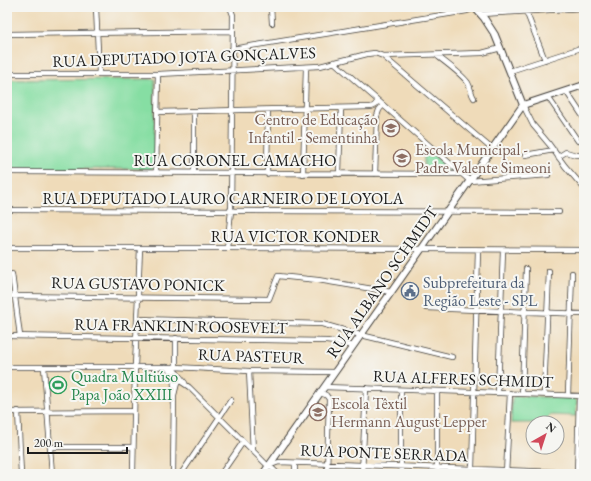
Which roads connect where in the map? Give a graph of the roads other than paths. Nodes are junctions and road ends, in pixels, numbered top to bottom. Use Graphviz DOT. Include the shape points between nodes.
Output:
graph roads {
  1 [pos="96,7"];
  2 [pos="230,7"];
  3 [pos="271,7"];
  4 [pos="475,7"];
  5 [pos="584,8"];
  6 [pos="526,11"];
  7 [pos="481,14"];
  8 [pos="272,23"];
  9 [pos="233,31"];
  10 [pos="97,33"];
  11 [pos="7,34"];
  12 [pos="584,47"];
  13 [pos="232,48"];
  14 [pos="501,48"];
  15 [pos="436,55"];
  16 [pos="383,56"];
  17 [pos="545,60"];
  18 [pos="334,62"];
  19 [pos="306,67"];
  20 [pos="232,70"];
  21 [pos="510,71"];
  22 [pos="7,74"];
  23 [pos="99,74"];
  24 [pos="158,74"];
  25 [pos="584,85"];
  26 [pos="566,91"];
  27 [pos="548,97"];
  28 [pos="474,98"];
  29 [pos="378,101"];
  30 [pos="383,105"];
  31 [pos="523,105"];
  32 [pos="305,108"];
  33 [pos="341,108"];
  34 [pos="232,110"];
  35 [pos="268,110"];
  36 [pos="194,111"];
  37 [pos="157,112"];
  38 [pos="584,118"];
  39 [pos="578,141"];
  40 [pos="492,149"];
  41 [pos="554,150"];
  42 [pos="524,155"];
  43 [pos="584,155"];
  44 [pos="558,157"];
  45 [pos="7,172"];
  46 [pos="156,173"];
  47 [pos="194,173"];
  48 [pos="231,173"];
  49 [pos="267,174"];
  50 [pos="303,174"];
  51 [pos="339,174"];
  52 [pos="375,174"];
  53 [pos="462,174"];
  54 [pos="548,175"];
  55 [pos="470,180"];
  56 [pos="584,188"];
  57 [pos="7,210"];
  58 [pos="231,211"];
  59 [pos="448,212"];
  60 [pos="559,212"];
  61 [pos="7,248"];
  62 [pos="140,248"];
  63 [pos="227,248"];
  64 [pos="421,250"];
  65 [pos="478,250"];
  66 [pos="503,250"];
  67 [pos="584,250"];
  68 [pos="526,269"];
  69 [pos="549,271"];
  70 [pos="572,273"];
  71 [pos="12,274"];
  72 [pos="391,292"];
  73 [pos="7,296"];
  74 [pos="14,296"];
  75 [pos="138,297"];
  76 [pos="426,308"];
  77 [pos="476,310"];
  78 [pos="501,311"];
  79 [pos="524,312"];
  80 [pos="547,312"];
  81 [pos="571,313"];
  82 [pos="584,314"];
  83 [pos="136,319"];
  84 [pos="361,335"];
  85 [pos="7,336"];
  86 [pos="20,336"];
  87 [pos="136,338"];
  88 [pos="176,338"];
  89 [pos="353,346"];
  90 [pos="452,357"];
  91 [pos="7,367"];
  92 [pos="44,367"];
  93 [pos="135,367"];
  94 [pos="167,367"];
  95 [pos="176,367"];
  96 [pos="186,367"];
  97 [pos="249,371"];
  98 [pos="335,372"];
  99 [pos="175,374"];
  100 [pos="330,379"];
  101 [pos="324,387"];
  102 [pos="189,388"];
  103 [pos="341,388"];
  104 [pos="366,388"];
  105 [pos="401,390"];
  106 [pos="437,391"];
  107 [pos="474,392"];
  108 [pos="320,393"];
  109 [pos="498,393"];
  110 [pos="510,393"];
  111 [pos="522,394"];
  112 [pos="544,394"];
  113 [pos="174,395"];
  114 [pos="568,395"];
  115 [pos="582,396"];
  116 [pos="231,400"];
  117 [pos="47,411"];
  118 [pos="134,411"];
  119 [pos="7,412"];
  120 [pos="18,412"];
  121 [pos="219,418"];
  122 [pos="243,442"];
  123 [pos="50,447"];
  124 [pos="134,447"];
  125 [pos="253,451"];
  126 [pos="276,456"];
  127 [pos="280,462"];
  128 [pos="295,463"];
  129 [pos="327,464"];
  130 [pos="362,465"];
  131 [pos="268,466"];
  132 [pos="401,466"];
  133 [pos="439,468"];
  134 [pos="472,469"];
  135 [pos="173,471"];
  136 [pos="506,472"];
  137 [pos="277,473"];
  138 [pos="541,473"];
  139 [pos="577,473"];
  140 [pos="584,473"];
  141 [pos="21,474"];
  142 [pos="52,474"];
  143 [pos="133,474"];
  144 [pos="178,474"];
  145 [pos="181,474"];
  146 [pos="221,474"];
  147 [pos="263,474"];
  148 [pos="295,474"];
  149 [pos="327,474"];
  150 [pos="362,474"];
  151 [pos="401,474"];
  152 [pos="437,474"];
  153 [pos="447,474"];
  1 -- 10 [label="street"];
  2 -- 9 [label="street"];
  3 -- 8 [label="street"];
  4 -- 7 [label="main road"];
  4 -- 13 [label="street" via="467,11"];
  5 -- 6 [label="street"];
  6 -- 7 [label="street"];
  6 -- 17 [label="street"];
  7 -- 14 [label="main road" via="492,28"];
  9 -- 10 [label="street"];
  9 -- 13 [label="street"];
  10 -- 11 [label="street"];
  10 -- 23 [label="street"];
  12 -- 17 [label="street"];
  13 -- 20 [label="street"];
  14 -- 15 [label="street, RUA DEPUTADO JOTA GONÇALVES" via="482,54"];
  14 -- 21 [label="main road"];
  15 -- 16 [label="street, RUA DEPUTADO JOTA GONÇALVES"];
  15 -- 28 [label="street" via="466,80"];
  16 -- 18 [label="street, RUA DEPUTADO JOTA GONÇALVES" via="372,53"];
  16 -- 40 [label="street"];
  17 -- 21 [label="street"];
  18 -- 19 [label="street, RUA DEPUTADO JOTA GONÇALVES"];
  18 -- 29 [label="street"];
  19 -- 20 [label="street, RUA DEPUTADO JOTA GONÇALVES"];
  19 -- 32 [label="street"];
  20 -- 24 [label="street, RUA DEPUTADO JOTA GONÇALVES"];
  20 -- 34 [label="street"];
  21 -- 31 [label="main road"];
  22 -- 23 [label="street, RUA DEPUTADO JOTA GONÇALVES"];
  23 -- 24 [label="street, RUA DEPUTADO JOTA GONÇALVES"];
  24 -- 37 [label="street"];
  25 -- 26 [label="main road"];
  26 -- 27 [label="main road"];
  26 -- 38 [label="street"];
  27 -- 31 [label="main road"];
  27 -- 39 [label="street"];
  29 -- 30 [label="street"];
  29 -- 33 [label="street" via="370,107"];
  30 -- 52 [label="street" via="377,116"];
  30 -- 53 [label="street"];
  31 -- 40 [label="main road, RUA ALBANO SCHMIDT"];
  31 -- 41 [label="street" via="533,125"];
  32 -- 33 [label="street"];
  32 -- 35 [label="street"];
  32 -- 50 [label="street"];
  33 -- 51 [label="street"];
  34 -- 35 [label="street"];
  34 -- 36 [label="street"];
  34 -- 48 [label="street"];
  35 -- 49 [label="street"];
  36 -- 37 [label="street"];
  36 -- 47 [label="street"];
  37 -- 46 [label="street"];
  40 -- 55 [label="main road, RUA ALBANO SCHMIDT"];
  41 -- 42 [label="street"];
  41 -- 44 [label="street"];
  43 -- 44 [label="street" via="566,152"];
  44 -- 56 [label="street"];
  45 -- 46 [label="street, RUA CORONEL CAMACHO"];
  46 -- 47 [label="street, RUA CORONEL CAMACHO"];
  47 -- 48 [label="street, RUA CORONEL CAMACHO"];
  48 -- 49 [label="street, RUA CORONEL CAMACHO"];
  48 -- 58 [label="street"];
  49 -- 50 [label="street, RUA CORONEL CAMACHO"];
  50 -- 51 [label="street, RUA CORONEL CAMACHO"];
  51 -- 52 [label="street, RUA CORONEL CAMACHO"];
  52 -- 53 [label="street, RUA CORONEL CAMACHO"];
  53 -- 55 [label="street"];
  54 -- 55 [label="street"];
  55 -- 59 [label="main road, RUA ALBANO SCHMIDT"];
  57 -- 58 [label="street, RUA DEPUTADO LAURO CARNEIRO DE LOYOLA"];
  58 -- 59 [label="street, RUA DEPUTADO LAURO CARNEIRO DE LOYOLA"];
  58 -- 63 [label="street"];
  59 -- 60 [label="street, RUA DEPUTADO LAURO CARNEIRO DE LOYOLA"];
  59 -- 64 [label="main road, RUA ALBANO SCHMIDT"];
  61 -- 62 [label="street, RUA VICTOR KONDER"];
  62 -- 63 [label="street, RUA VICTOR KONDER"];
  62 -- 75 [label="street"];
  63 -- 64 [label="street, RUA VICTOR KONDER"];
  64 -- 65 [label="street, RUA VICTOR KONDER"];
  64 -- 72 [label="main road, RUA ALBANO SCHMIDT"];
  65 -- 66 [label="street, RUA VICTOR KONDER"];
  65 -- 77 [label="street"];
  66 -- 67 [label="street, RUA VICTOR KONDER"];
  66 -- 78 [label="street"];
  68 -- 79 [label="street"];
  69 -- 80 [label="street"];
  70 -- 81 [label="street"];
  71 -- 74 [label="street"];
  72 -- 75 [label="street, RUA GUSTAVO PONICK" via="278,276 269,299"];
  72 -- 84 [label="main road, RUA ALBANO SCHMIDT"];
  73 -- 74 [label="street, RUA GUSTAVO PONICK"];
  74 -- 75 [label="street, RUA GUSTAVO PONICK"];
  74 -- 86 [label="street"];
  75 -- 83 [label="street"];
  76 -- 77 [label="street"];
  77 -- 78 [label="street"];
  77 -- 107 [label="street"];
  78 -- 79 [label="street"];
  78 -- 109 [label="street"];
  79 -- 80 [label="street"];
  79 -- 111 [label="street"];
  80 -- 81 [label="street"];
  80 -- 112 [label="street"];
  81 -- 82 [label="street"];
  81 -- 114 [label="street"];
  83 -- 84 [label="street" via="318,324"];
  83 -- 87 [label="street"];
  84 -- 89 [label="main road, RUA ALBANO SCHMIDT"];
  84 -- 90 [label="street"];
  85 -- 86 [label="street, RUA FRANKLIN ROOSEVELT"];
  86 -- 87 [label="street, RUA FRANKLIN ROOSEVELT"];
  87 -- 88 [label="street, RUA FRANKLIN ROOSEVELT"];
  87 -- 93 [label="street"];
  88 -- 89 [label="street, RUA FRANKLIN ROOSEVELT" via="331,341"];
  88 -- 95 [label="street"];
  89 -- 98 [label="main road, RUA ALBANO SCHMIDT"];
  91 -- 92 [label="street, RUA PASTEUR"];
  92 -- 93 [label="street, RUA PASTEUR"];
  92 -- 117 [label="street"];
  93 -- 94 [label="street, RUA PASTEUR"];
  93 -- 118 [label="street"];
  94 -- 95 [label="street, RUA PASTEUR"];
  94 -- 99 [label="street"];
  95 -- 96 [label="street, RUA PASTEUR"];
  96 -- 97 [label="street, RUA PASTEUR"];
  96 -- 99 [label="street" via="179,369"];
  97 -- 98 [label="street, RUA PASTEUR"];
  97 -- 125 [label="street"];
  98 -- 100 [label="main road, RUA ALBANO SCHMIDT"];
  99 -- 102 [label="street"];
  99 -- 113 [label="street"];
  100 -- 101 [label="main road, RUA ALBANO SCHMIDT"];
  100 -- 103 [label="street"];
  101 -- 103 [label="street, RUA ALFERES SCHMIDT"];
  101 -- 108 [label="main road, RUA ALBANO SCHMIDT"];
  102 -- 113 [label="street" via="178,381"];
  102 -- 121 [label="street"];
  103 -- 104 [label="street, RUA ALFERES SCHMIDT"];
  104 -- 105 [label="street, RUA ALFERES SCHMIDT"];
  104 -- 130 [label="street"];
  105 -- 106 [label="street, RUA ALFERES SCHMIDT"];
  105 -- 132 [label="street"];
  106 -- 107 [label="street, RUA ALFERES SCHMIDT"];
  106 -- 133 [label="street"];
  107 -- 109 [label="street, RUA ALFERES SCHMIDT"];
  107 -- 134 [label="street"];
  108 -- 126 [label="main road, RUA ALBANO SCHMIDT"];
  108 -- 129 [label="street" via="326,395 329,400"];
  109 -- 110 [label="street, RUA ALFERES SCHMIDT"];
  110 -- 111 [label="street, RUA ALFERES SCHMIDT"];
  110 -- 136 [label="street"];
  111 -- 112 [label="street, RUA ALFERES SCHMIDT"];
  112 -- 114 [label="street, RUA ALFERES SCHMIDT"];
  113 -- 135 [label="street"];
  114 -- 115 [label="street, RUA ALFERES SCHMIDT"];
  115 -- 139 [label="street"];
  116 -- 121 [label="street"];
  117 -- 118 [label="street"];
  117 -- 120 [label="street"];
  117 -- 123 [label="street"];
  118 -- 124 [label="street"];
  119 -- 120 [label="street"];
  120 -- 141 [label="street"];
  121 -- 122 [label="street"];
  121 -- 145 [label="street"];
  122 -- 125 [label="street"];
  122 -- 146 [label="street"];
  123 -- 124 [label="street"];
  123 -- 142 [label="street"];
  124 -- 143 [label="street"];
  125 -- 131 [label="street"];
  126 -- 127 [label="street, RUA PONTE SERRADA"];
  126 -- 131 [label="main road, RUA ALBANO SCHMIDT"];
  127 -- 128 [label="street, RUA PONTE SERRADA"];
  127 -- 131 [label="street, RUA PONTE SERRADA"];
  127 -- 137 [label="street"];
  128 -- 129 [label="street, RUA PONTE SERRADA"];
  128 -- 148 [label="street"];
  129 -- 130 [label="street, RUA PONTE SERRADA"];
  129 -- 149 [label="street"];
  130 -- 132 [label="street, RUA PONTE SERRADA"];
  130 -- 150 [label="street"];
  131 -- 137 [label="street"];
  131 -- 147 [label="main road, RUA ALBANO SCHMIDT"];
  132 -- 133 [label="street, RUA PONTE SERRADA"];
  132 -- 151 [label="street"];
  133 -- 134 [label="street, RUA PONTE SERRADA"];
  133 -- 152 [label="street"];
  133 -- 153 [label="street"];
  134 -- 136 [label="street, RUA PONTE SERRADA"];
  135 -- 144 [label="street"];
  136 -- 138 [label="street, RUA PONTE SERRADA"];
  138 -- 139 [label="street, RUA PONTE SERRADA"];
  139 -- 140 [label="street, RUA PONTE SERRADA"];
}
